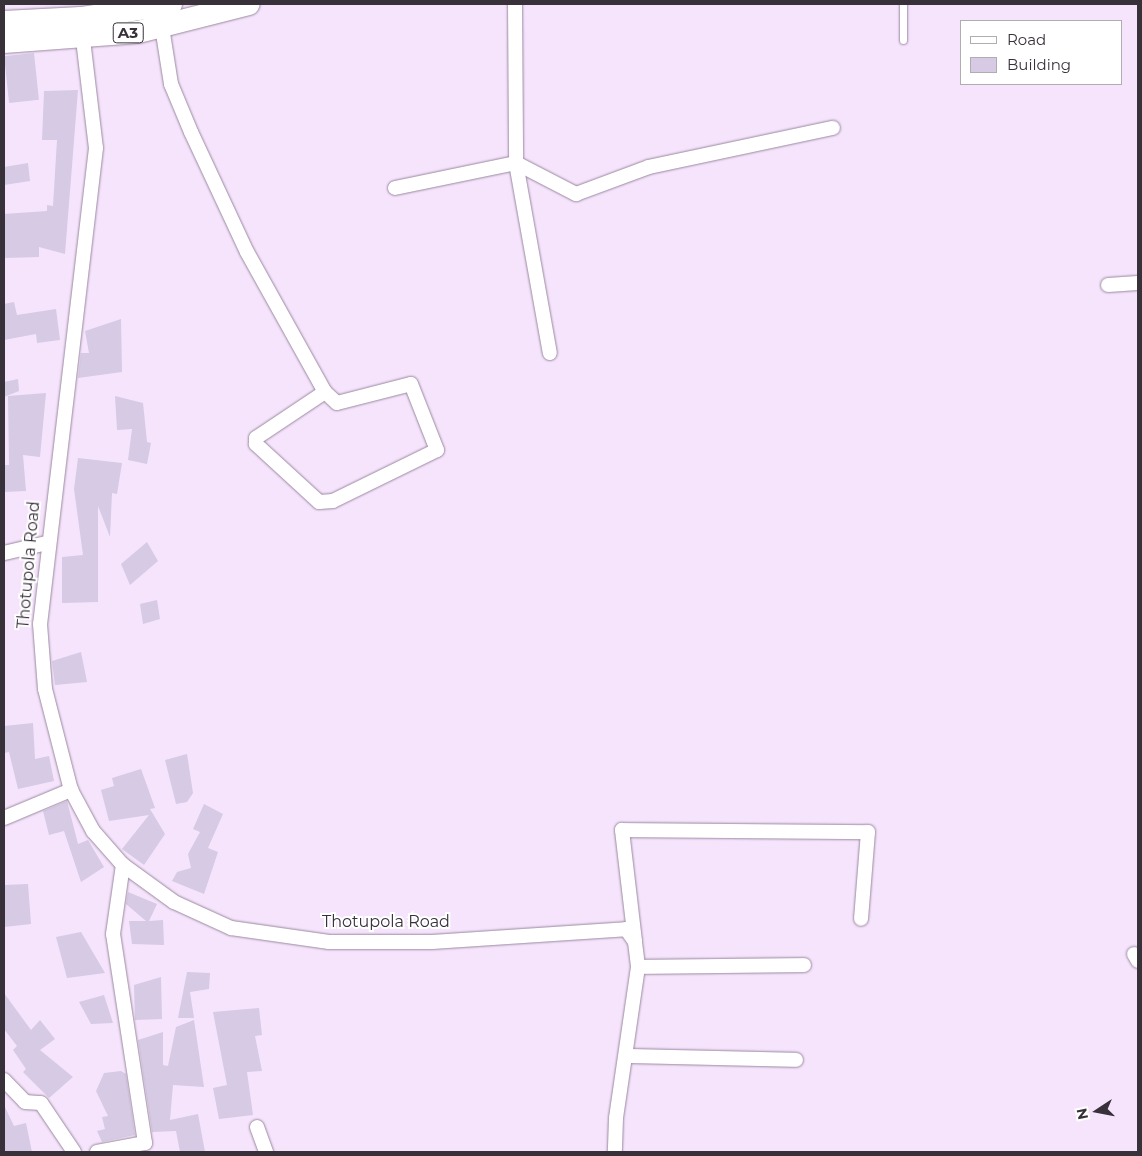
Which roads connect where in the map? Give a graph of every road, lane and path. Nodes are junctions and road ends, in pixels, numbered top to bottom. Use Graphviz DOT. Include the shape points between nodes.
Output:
graph roads {
  1 [pos="171,4"];
  2 [pos="249,4"];
  3 [pos="515,4"];
  4 [pos="903,4"];
  5 [pos="4,22"];
  6 [pos="81,28"];
  7 [pos="162,28"];
  8 [pos="903,40"];
  9 [pos="4,42"];
  10 [pos="833,128"];
  11 [pos="516,163"];
  12 [pos="395,188"];
  13 [pos="1138,283"];
  14 [pos="1108,285"];
  15 [pos="550,353"];
  16 [pos="325,392"];
  17 [pos="47,543"];
  18 [pos="4,553"];
  19 [pos="71,790"];
  20 [pos="4,818"];
  21 [pos="122,865"];
  22 [pos="861,919"];
  23 [pos="635,942"];
  24 [pos="804,965"];
  25 [pos="638,967"];
  26 [pos="626,1056"];
  27 [pos="796,1060"];
  28 [pos="4,1080"];
  29 [pos="257,1127"];
  30 [pos="74,1152"];
  31 [pos="97,1152"];
  32 [pos="266,1152"];
  33 [pos="616,1152"];
  1 -- 6 [label="highway, A3"];
  2 -- 7 [label="highway, A3"];
  3 -- 11 [label="street"];
  4 -- 8 [label="lane"];
  5 -- 6 [label="highway, A3"];
  6 -- 7 [label="highway, A3"];
  6 -- 9 [label="highway, A3"];
  6 -- 17 [label="street, Thotupola Road" via="96,148"];
  7 -- 16 [label="street" via="171,84 191,132 247,252"];
  10 -- 11 [label="street" via="649,166 576,194"];
  11 -- 12 [label="street"];
  11 -- 15 [label="street"];
  13 -- 14 [label="street"];
  16 -- 16 [label="street" via="256,438 256,444 319,502 333,500 437,450 411,384 337,403"];
  17 -- 18 [label="street"];
  17 -- 19 [label="street, Thotupola Road" via="40,624 45,689"];
  19 -- 20 [label="street"];
  19 -- 21 [label="street, Thotupola Road" via="93,831"];
  21 -- 23 [label="street, Thotupola Road" via="174,902 231,928 329,942 432,942 618,928 626,929"];
  21 -- 31 [label="street" via="112,934 145,1143"];
  22 -- 23 [label="street" via="868,832 622,830"];
  23 -- 25 [label="street"];
  24 -- 25 [label="street"];
  25 -- 26 [label="street"];
  26 -- 27 [label="street"];
  26 -- 33 [label="street"];
  28 -- 30 [label="street" via="25,1102 41,1103"];
  29 -- 32 [label="street"];
}
